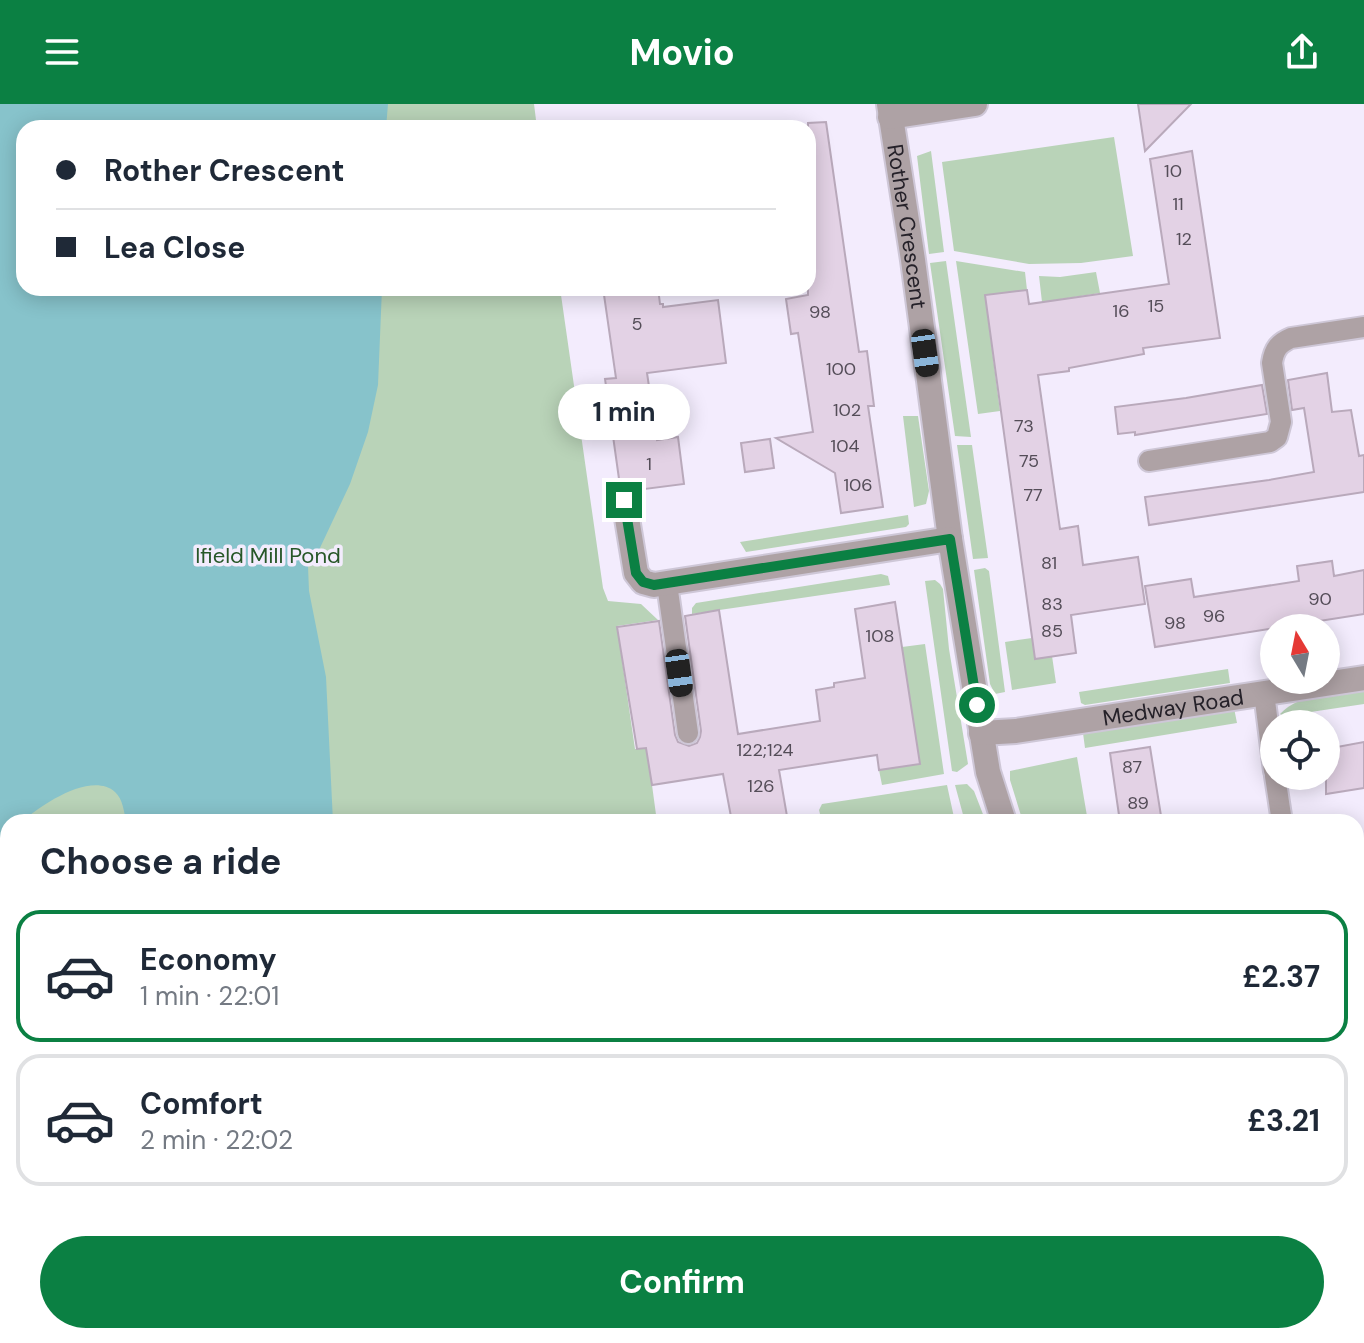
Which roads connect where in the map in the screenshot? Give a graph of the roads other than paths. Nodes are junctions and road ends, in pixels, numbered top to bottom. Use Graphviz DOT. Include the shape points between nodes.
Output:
graph roads {
  1 [pos="975,104"];
  2 [pos="890,111"];
  3 [pos="1364,327"];
  4 [pos="1149,461"];
  5 [pos="624,500"];
  6 [pos="950,539"];
  7 [pos="667,584"];
  8 [pos="1364,678"];
  9 [pos="1340,682"];
  10 [pos="1260,694"];
  11 [pos="688,733"];
  12 [pos="981,733"];
  13 [pos="1277,790"];
  14 [pos="1001,814"];
  15 [pos="1281,814"];
  1 -- 2 [label="street"];
  2 -- 6 [label="street, Rother Crescent"];
  3 -- 4 [label="lane" via="1291,338 1277,346 1272,363 1281,422 1270,442"];
  5 -- 7 [label="street" via="636,573 643,582"];
  6 -- 7 [label="street"];
  6 -- 12 [label="street, Rother Crescent"];
  7 -- 11 [label="lane"];
  8 -- 9 [label="street, Medway Road"];
  10 -- 12 [label="street, Medway Road"];
  12 -- 14 [label="street, Rother Crescent"];
  13 -- 15 [label="lane"];
}
